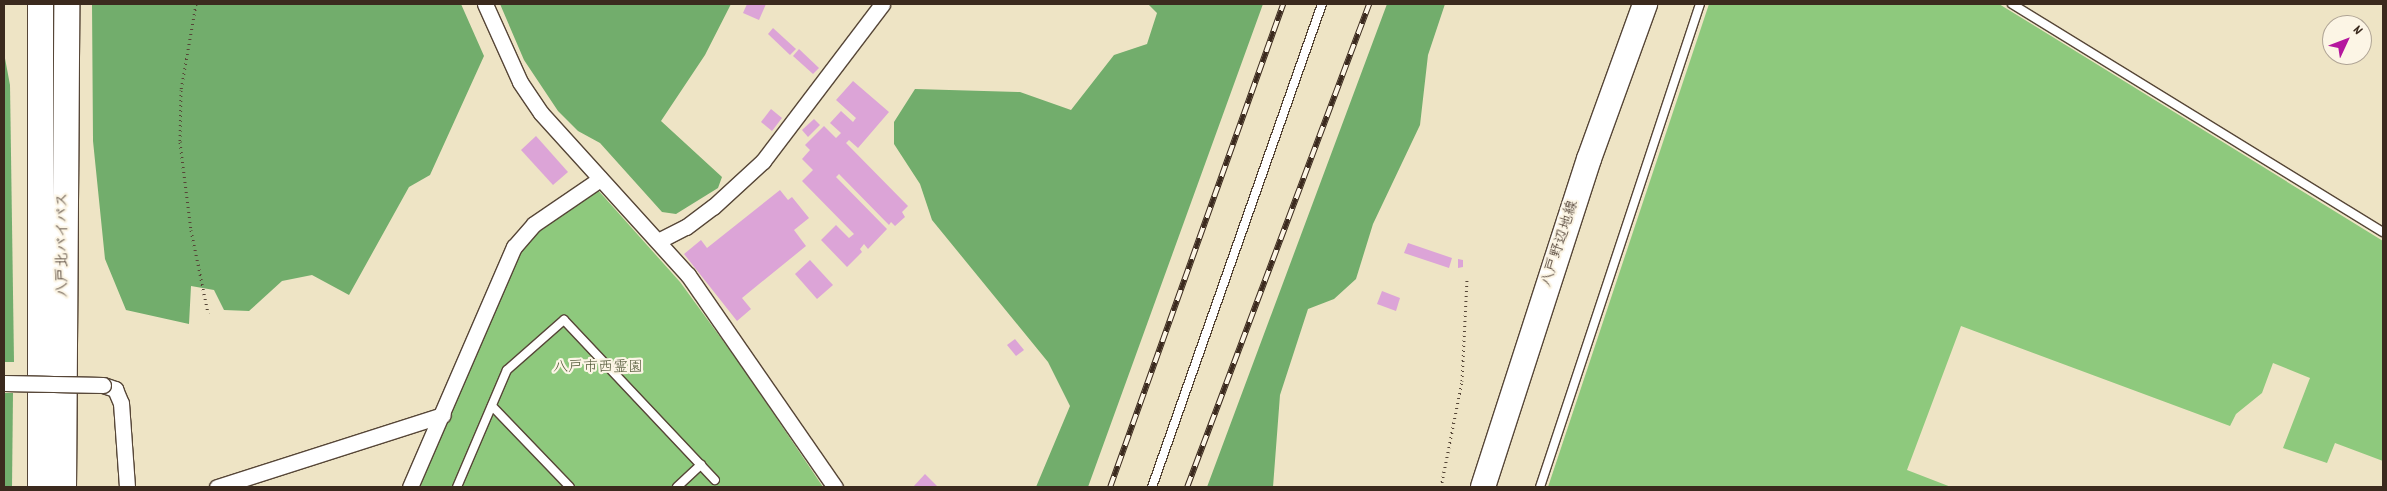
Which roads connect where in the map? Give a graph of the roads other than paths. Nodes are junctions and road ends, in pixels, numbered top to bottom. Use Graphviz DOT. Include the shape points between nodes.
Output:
graph roads {
  1 [pos="40,4"];
  2 [pos="66,4"];
  3 [pos="485,4"];
  4 [pos="882,4"];
  5 [pos="1322,4"];
  6 [pos="1646,4"];
  7 [pos="1700,4"];
  8 [pos="2012,4"];
  9 [pos="600,179"];
  10 [pos="2383,232"];
  11 [pos="658,241"];
  12 [pos="4,383"];
  13 [pos="492,406"];
  14 [pos="443,415"];
  15 [pos="701,465"];
  16 [pos="715,480"];
  17 [pos="40,487"];
  18 [pos="63,487"];
  19 [pos="127,487"];
  20 [pos="217,487"];
  21 [pos="410,487"];
  22 [pos="457,487"];
  23 [pos="570,487"];
  24 [pos="677,487"];
  25 [pos="835,487"];
  26 [pos="1152,487"];
  27 [pos="1483,487"];
  28 [pos="1540,487"];
  1 -- 17 [label="highway, 八戸北バイパス"];
  2 -- 18 [label="highway, 八戸北バイパス"];
  3 -- 9 [label="street" via="520,82 541,113"];
  4 -- 11 [label="street" via="763,161 713,207 686,227"];
  5 -- 26 [label="lane"];
  6 -- 27 [label="main road, 八戸野辺地線" via="1589,159"];
  7 -- 28 [label="lane"];
  8 -- 10 [label="lane"];
  9 -- 11 [label="street"];
  9 -- 14 [label="street" via="534,224 514,247"];
  11 -- 25 [label="street" via="688,275 725,326"];
  12 -- 19 [label="street, bridge" via="115,388 121,403"];
  13 -- 15 [label="lane" via="507,370 564,320"];
  13 -- 22 [label="lane"];
  13 -- 23 [label="lane"];
  14 -- 20 [label="street"];
  14 -- 21 [label="street"];
  15 -- 16 [label="lane"];
  15 -- 24 [label="lane"];
}
